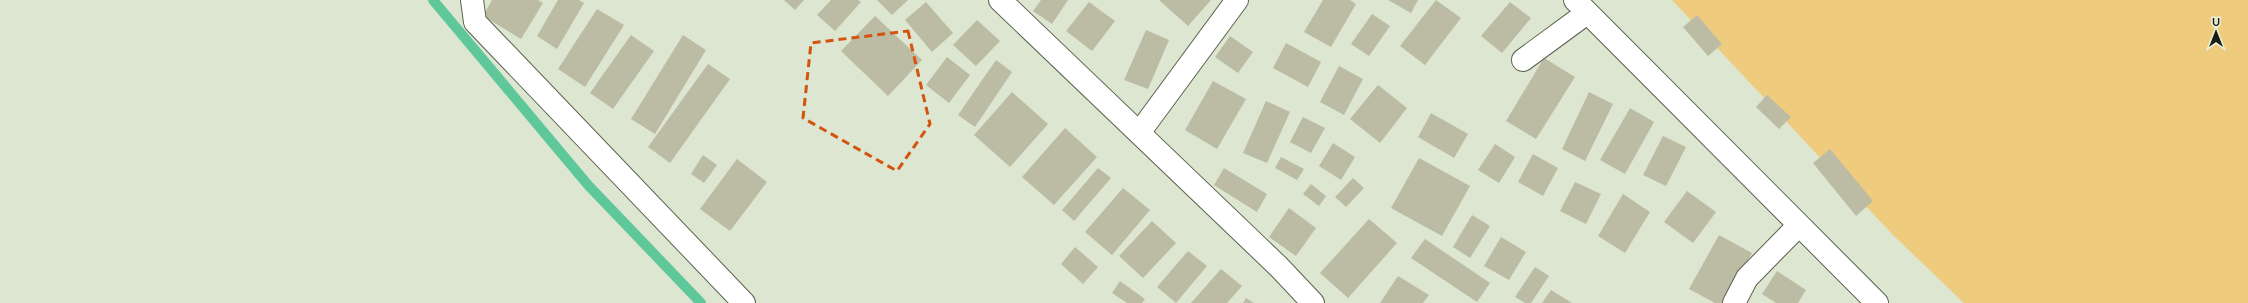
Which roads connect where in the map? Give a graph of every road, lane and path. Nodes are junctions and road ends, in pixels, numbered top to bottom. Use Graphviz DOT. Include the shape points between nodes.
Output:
graph roads {
  1 [pos="472,0"];
  2 [pos="1000,0"];
  3 [pos="1237,0"];
  4 [pos="1581,6"];
  5 [pos="1523,60"];
  6 [pos="1139,133"];
  7 [pos="1799,225"];
  8 [pos="744,303"];
  9 [pos="1313,303"];
  10 [pos="1734,303"];
  11 [pos="1877,303"];
  1 -- 8 [label="street" via="475,22"];
  2 -- 6 [label="street"];
  3 -- 6 [label="street"];
  4 -- 5 [label="street"];
  4 -- 7 [label="street"];
  6 -- 9 [label="street"];
  7 -- 10 [label="street" via="1747,278"];
  7 -- 11 [label="street"];
}
